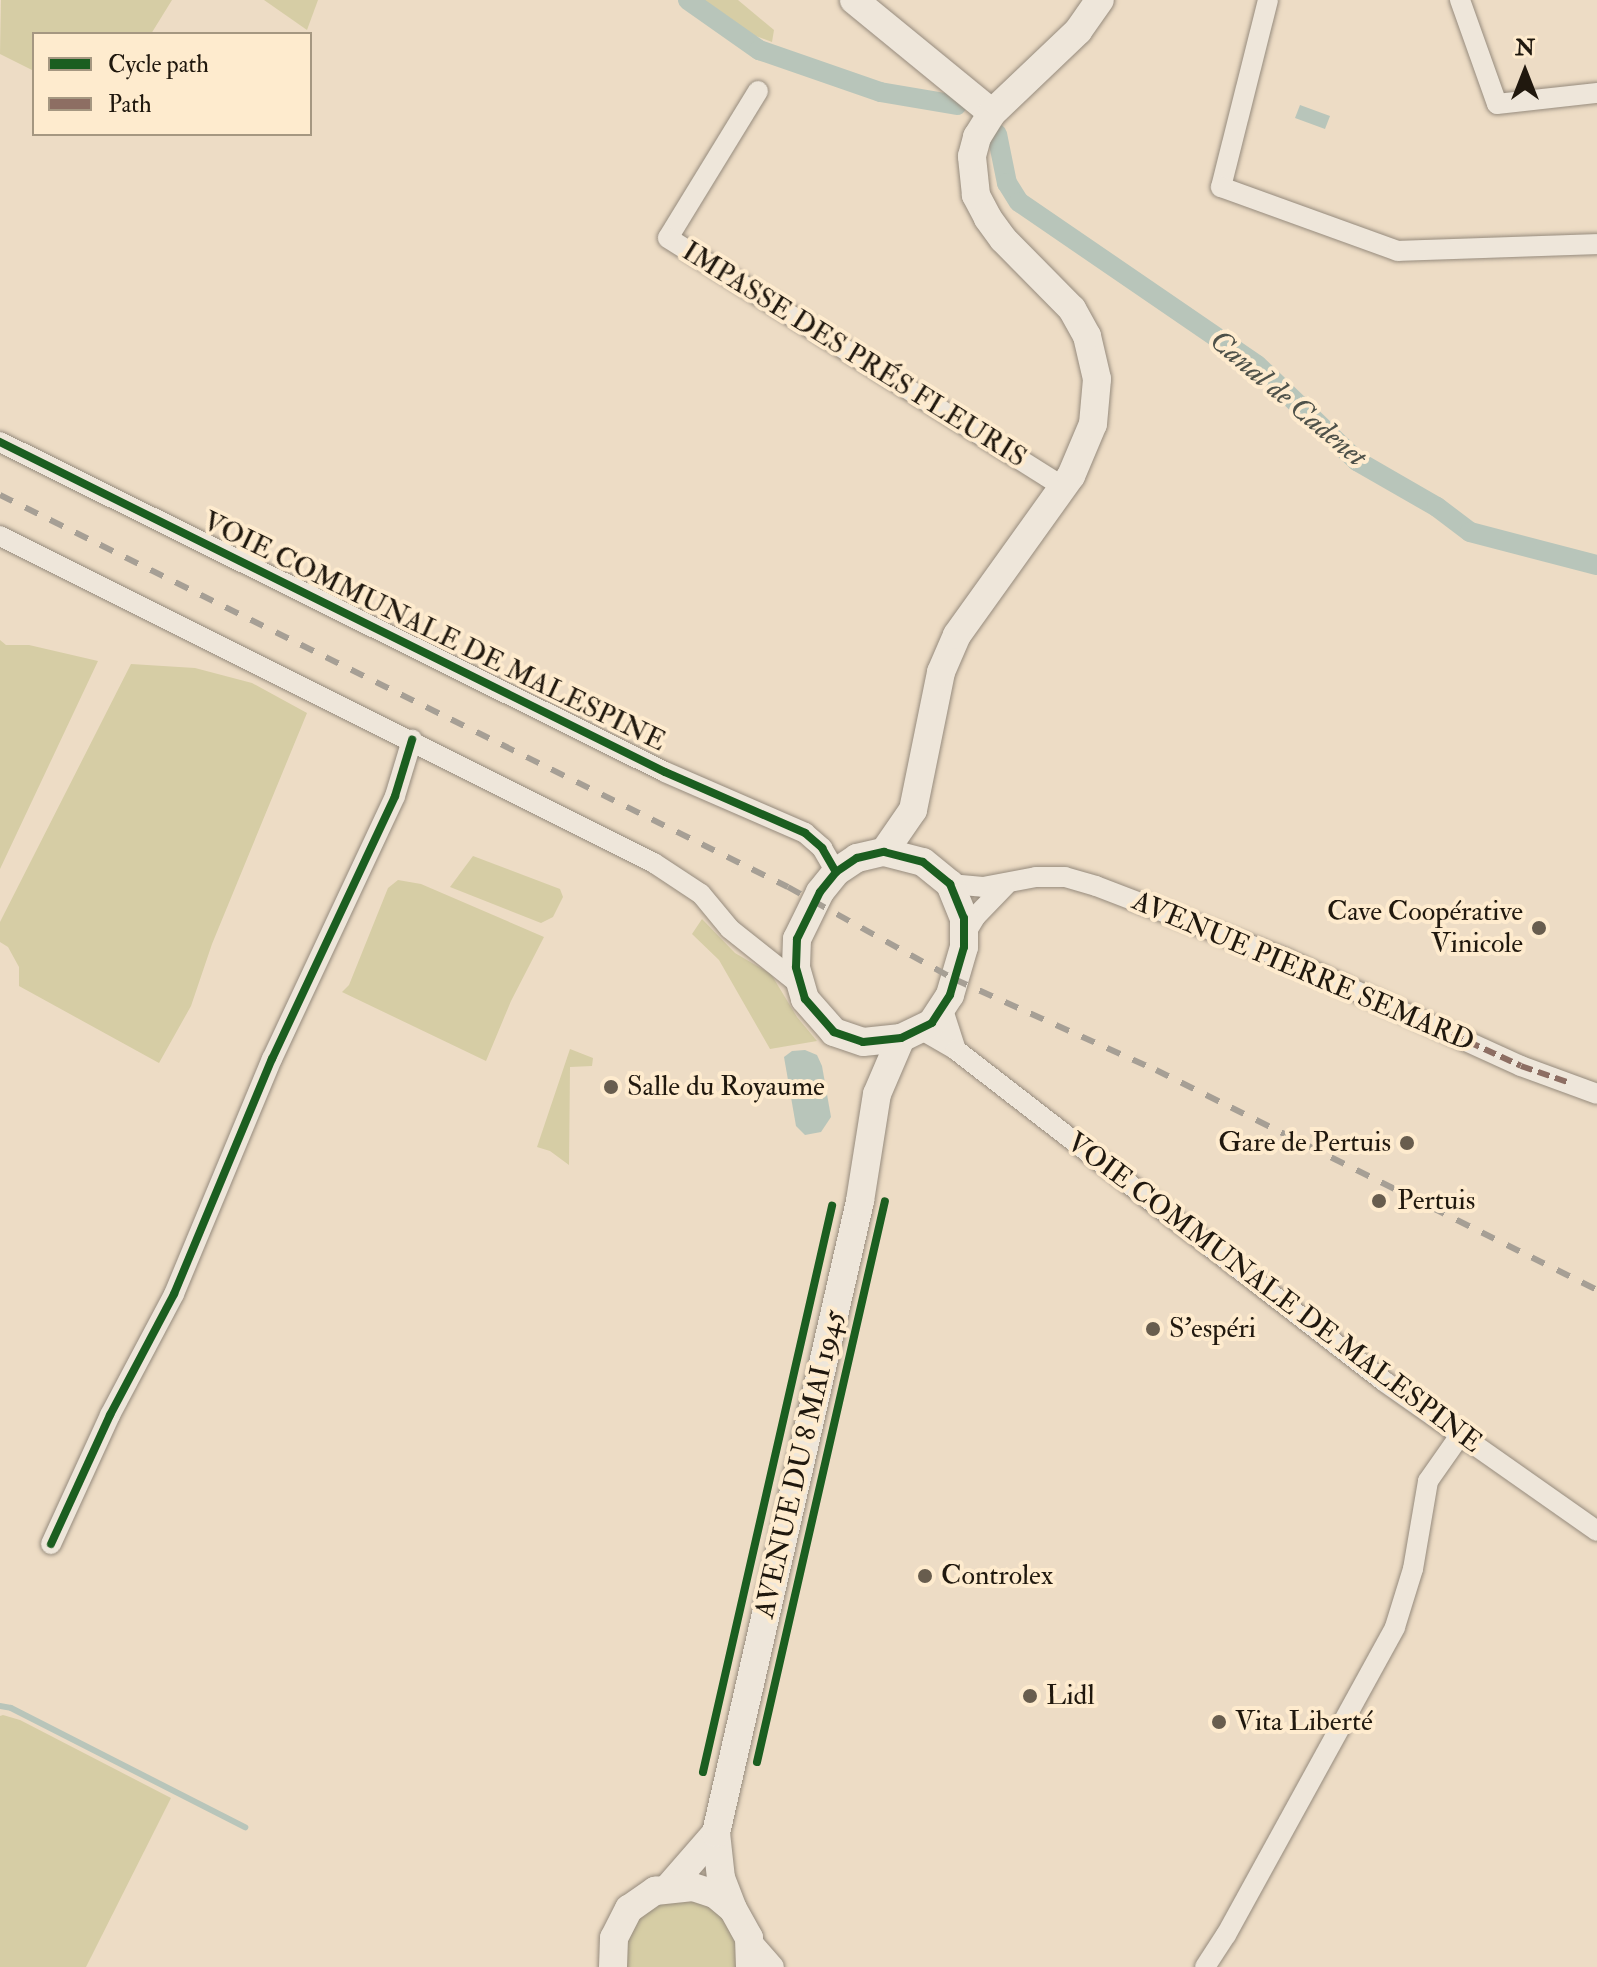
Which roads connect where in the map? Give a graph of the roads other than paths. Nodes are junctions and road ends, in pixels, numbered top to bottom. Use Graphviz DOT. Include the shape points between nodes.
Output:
graph roads {
  1 [pos="1100,0"];
  2 [pos="1268,0"];
  3 [pos="1460,0"];
  4 [pos="862,3"];
  5 [pos="758,91"];
  6 [pos="1597,93"];
  7 [pos="992,113"];
  8 [pos="1597,244"];
  9 [pos="0,442"];
  10 [pos="1064,487"];
  11 [pos="0,536"];
  12 [pos="412,740"];
  13 [pos="913,810"];
  14 [pos="884,852"];
  15 [pos="836,872"];
  16 [pos="943,878"];
  17 [pos="1006,885"];
  18 [pos="965,934"];
  19 [pos="797,939"];
  20 [pos="753,947"];
  21 [pos="798,983"];
  22 [pos="943,1010"];
  23 [pos="912,1034"];
  24 [pos="844,1038"];
  25 [pos="956,1050"];
  26 [pos="877,1094"];
  27 [pos="1597,1094"];
  28 [pos="1461,1434"];
  29 [pos="1597,1531"];
  30 [pos="51,1544"];
  31 [pos="716,1833"];
  32 [pos="669,1887"];
  33 [pos="733,1909"];
  34 [pos="749,1938"];
  35 [pos="613,1967"];
  36 [pos="750,1967"];
  37 [pos="774,1967"];
  38 [pos="1205,1967"];
  1 -- 7 [label="main road" via="1078,31"];
  2 -- 8 [label="street" via="1221,187 1398,251"];
  3 -- 6 [label="street" via="1497,104"];
  4 -- 7 [label="main road"];
  5 -- 10 [label="street, IMPASSE DES PRÉS FLEURIS" via="668,238"];
  7 -- 10 [label="main road" via="974,144 976,195 1003,239 1072,309 1096,365 1093,424"];
  9 -- 15 [label="street, VOIE COMMUNALE DE MALESPINE" via="665,772 805,833"];
  10 -- 13 [label="main road" via="949,651"];
  11 -- 12 [label="street"];
  12 -- 20 [label="street" via="654,863 701,894"];
  12 -- 30 [label="street" via="395,796 272,1059 174,1294 110,1415"];
  13 -- 14 [label="main road"];
  13 -- 16 [label="main road"];
  14 -- 15 [label="main road" via="857,858"];
  14 -- 16 [label="main road" via="910,857"];
  15 -- 19 [label="main road"];
  16 -- 17 [label="street, AVENUE PIERRE SEMARD"];
  16 -- 18 [label="main road" via="961,906"];
  17 -- 18 [label="street"];
  17 -- 27 [label="street, AVENUE PIERRE SEMARD" via="1020,879 1065,877 1096,886 1286,959 1521,1066"];
  18 -- 22 [label="main road"];
  19 -- 20 [label="street"];
  19 -- 21 [label="main road"];
  20 -- 21 [label="street"];
  21 -- 24 [label="main road" via="814,1013"];
  22 -- 23 [label="main road"];
  22 -- 25 [label="street"];
  23 -- 24 [label="main road" via="863,1042"];
  23 -- 25 [label="street, VOIE COMMUNALE DE MALESPINE"];
  23 -- 26 [label="main road, AVENUE DU 8 MAI 1945"];
  24 -- 26 [label="main road"];
  25 -- 28 [label="street, VOIE COMMUNALE DE MALESPINE" via="1363,1366"];
  26 -- 31 [label="main road, AVENUE DU 8 MAI 1945" via="860,1201"];
  28 -- 29 [label="street, VOIE COMMUNALE DE MALESPINE"];
  28 -- 38 [label="street" via="1428,1481 1413,1569 1395,1627"];
  31 -- 32 [label="main road, AVENUE DU 8 MAI 1945"];
  31 -- 33 [label="main road, AVENUE DU 8 MAI 1945" via="721,1878"];
  32 -- 33 [label="main road" via="715,1894"];
  32 -- 35 [label="main road, AVENUE DU 8 MAI 1945" via="642,1899 620,1923"];
  33 -- 34 [label="main road, AVENUE DU 8 MAI 1945"];
  34 -- 36 [label="main road"];
  34 -- 37 [label="street"];
}
